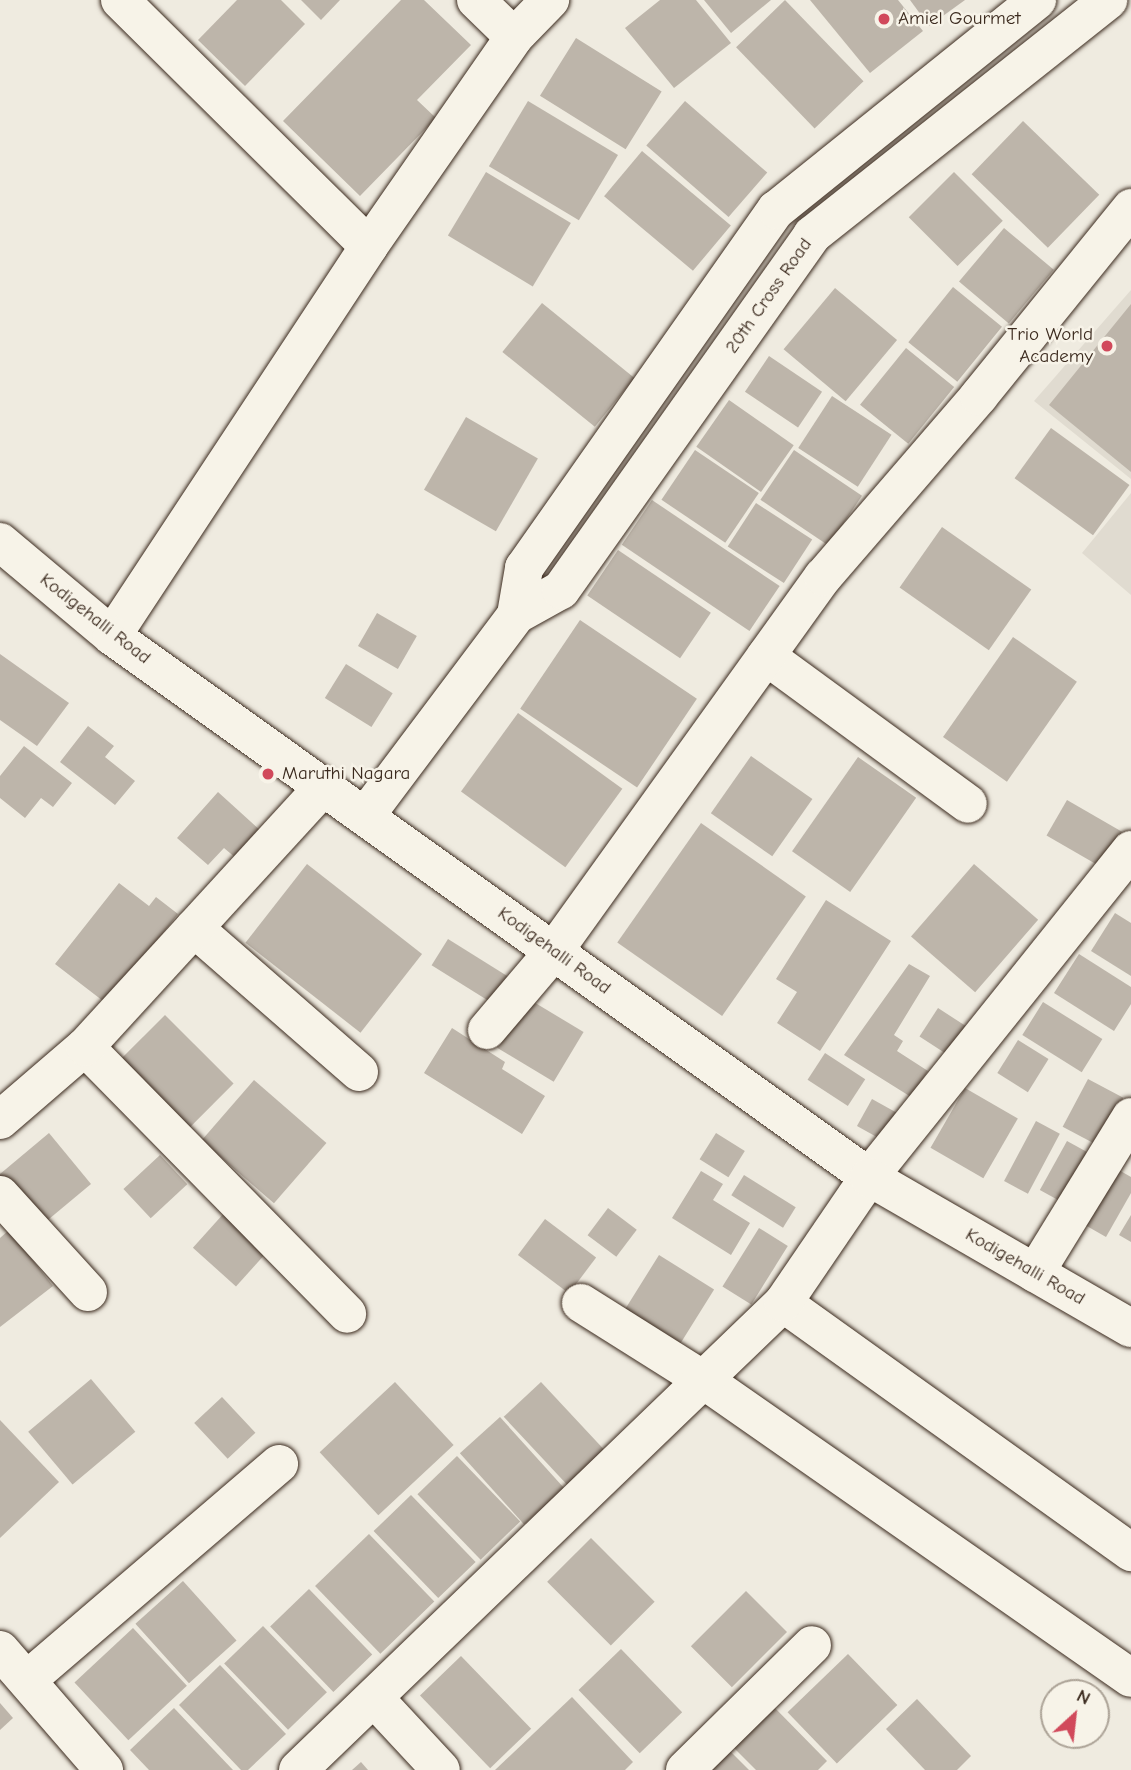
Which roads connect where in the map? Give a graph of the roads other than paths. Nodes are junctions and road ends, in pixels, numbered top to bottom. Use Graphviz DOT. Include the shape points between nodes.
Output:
graph roads {
  1 [pos="120,0"];
  2 [pos="476,0"];
  3 [pos="550,0"];
  4 [pos="1037,0"];
  5 [pos="1108,0"];
  6 [pos="514,37"];
  7 [pos="1131,208"];
  8 [pos="369,246"];
  9 [pos="0,542"];
  10 [pos="516,615"];
  11 [pos="112,636"];
  12 [pos="766,656"];
  13 [pos="323,787"];
  14 [pos="968,804"];
  15 [pos="366,815"];
  16 [pos="1131,850"];
  17 [pos="194,928"];
  18 [pos="554,951"];
  19 [pos="487,1030"];
  20 [pos="85,1047"];
  21 [pos="359,1072"];
  22 [pos="1131,1117"];
  23 [pos="0,1120"];
  24 [pos="869,1177"];
  25 [pos="0,1195"];
  26 [pos="1035,1273"];
  27 [pos="88,1292"];
  28 [pos="581,1303"];
  29 [pos="783,1303"];
  30 [pos="347,1314"];
  31 [pos="1131,1328"];
  32 [pos="705,1381"];
  33 [pos="279,1464"];
  34 [pos="1131,1552"];
  35 [pos="812,1645"];
  36 [pos="0,1650"];
  37 [pos="1131,1678"];
  38 [pos="27,1680"];
  39 [pos="374,1698"];
  40 [pos="104,1770"];
  41 [pos="298,1770"];
  42 [pos="441,1770"];
  43 [pos="685,1770"];
  1 -- 8 [label="street"];
  2 -- 6 [label="street"];
  3 -- 6 [label="street"];
  4 -- 10 [label="street, 20th Cross Road" via="776,210 524,568"];
  5 -- 10 [label="street, 20th Cross Road" via="812,234 561,590"];
  6 -- 8 [label="street"];
  7 -- 12 [label="street" via="979,396 823,577"];
  8 -- 11 [label="street"];
  9 -- 11 [label="street, Kodigehalli Road"];
  10 -- 15 [label="street, 20th Cross Road"];
  11 -- 13 [label="street, Kodigehalli Road"];
  12 -- 14 [label="street"];
  12 -- 18 [label="street"];
  13 -- 15 [label="street, Kodigehalli Road"];
  13 -- 17 [label="street"];
  15 -- 18 [label="street, Kodigehalli Road"];
  16 -- 24 [label="street"];
  17 -- 20 [label="street"];
  17 -- 21 [label="street"];
  18 -- 19 [label="street"];
  18 -- 24 [label="street, Kodigehalli Road"];
  20 -- 23 [label="street"];
  20 -- 30 [label="street"];
  22 -- 26 [label="street"];
  24 -- 26 [label="street, Kodigehalli Road"];
  24 -- 29 [label="street"];
  25 -- 27 [label="street"];
  26 -- 31 [label="street, Kodigehalli Road"];
  28 -- 32 [label="street"];
  29 -- 32 [label="street"];
  29 -- 34 [label="street"];
  32 -- 37 [label="street"];
  32 -- 39 [label="street"];
  33 -- 38 [label="street"];
  35 -- 43 [label="street"];
  36 -- 38 [label="street"];
  38 -- 40 [label="street"];
  39 -- 41 [label="street"];
  39 -- 42 [label="street"];
}
